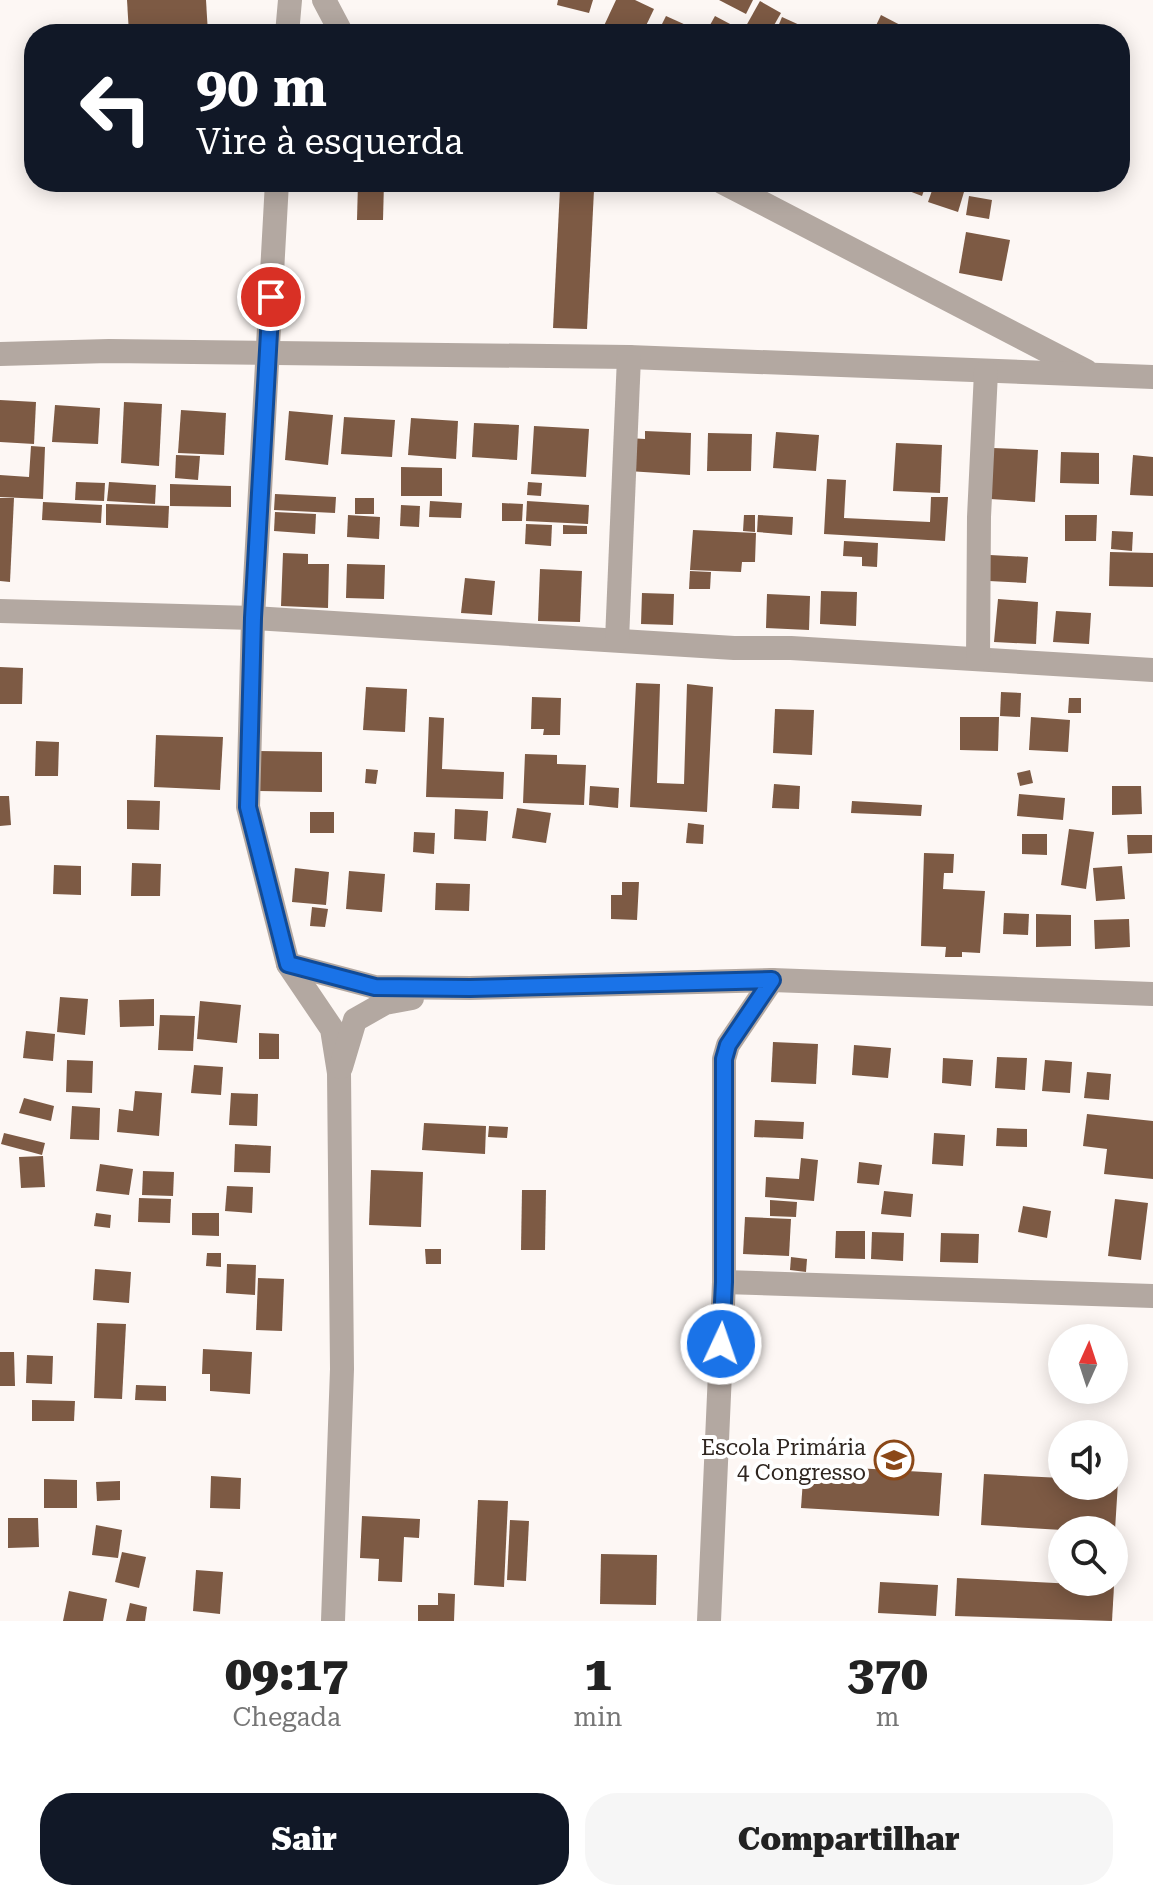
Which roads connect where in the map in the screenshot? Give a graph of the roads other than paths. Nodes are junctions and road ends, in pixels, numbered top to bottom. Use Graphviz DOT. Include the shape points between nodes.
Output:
graph roads {
  1 [pos="290,0"];
  2 [pos="324,0"];
  3 [pos="288,24"];
  4 [pos="337,24"];
  5 [pos="276,192"];
  6 [pos="741,192"];
  7 [pos="0,354"];
  8 [pos="268,354"];
  9 [pos="629,357"];
  10 [pos="986,372"];
  11 [pos="1091,374"];
  12 [pos="1153,377"];
  13 [pos="0,611"];
  14 [pos="253,618"];
  15 [pos="617,640"];
  16 [pos="978,659"];
  17 [pos="1153,670"];
  18 [pos="288,964"];
  19 [pos="772,980"];
  20 [pos="470,988"];
  21 [pos="1153,994"];
  22 [pos="339,1073"];
  23 [pos="724,1282"];
  24 [pos="1153,1296"];
  25 [pos="333,1621"];
  26 [pos="709,1621"];
  1 -- 3 [label="street"];
  2 -- 4 [label="street"];
  5 -- 8 [label="street"];
  6 -- 11 [label="street"];
  7 -- 8 [label="street"];
  8 -- 9 [label="street"];
  8 -- 14 [label="street"];
  9 -- 10 [label="street"];
  9 -- 15 [label="street"];
  10 -- 11 [label="street"];
  10 -- 16 [label="street"];
  11 -- 12 [label="street"];
  13 -- 14 [label="street"];
  14 -- 15 [label="street"];
  14 -- 18 [label="street" via="248,807"];
  15 -- 16 [label="street"];
  16 -- 17 [label="street"];
  18 -- 20 [label="street" via="375,987"];
  18 -- 22 [label="street" via="332,1029"];
  19 -- 20 [label="street"];
  19 -- 21 [label="street"];
  19 -- 23 [label="street" via="724,1059"];
  20 -- 22 [label="street" via="385,1003 355,1020"];
  22 -- 25 [label="street" via="342,1369"];
  23 -- 24 [label="street"];
  23 -- 26 [label="street"];
}
